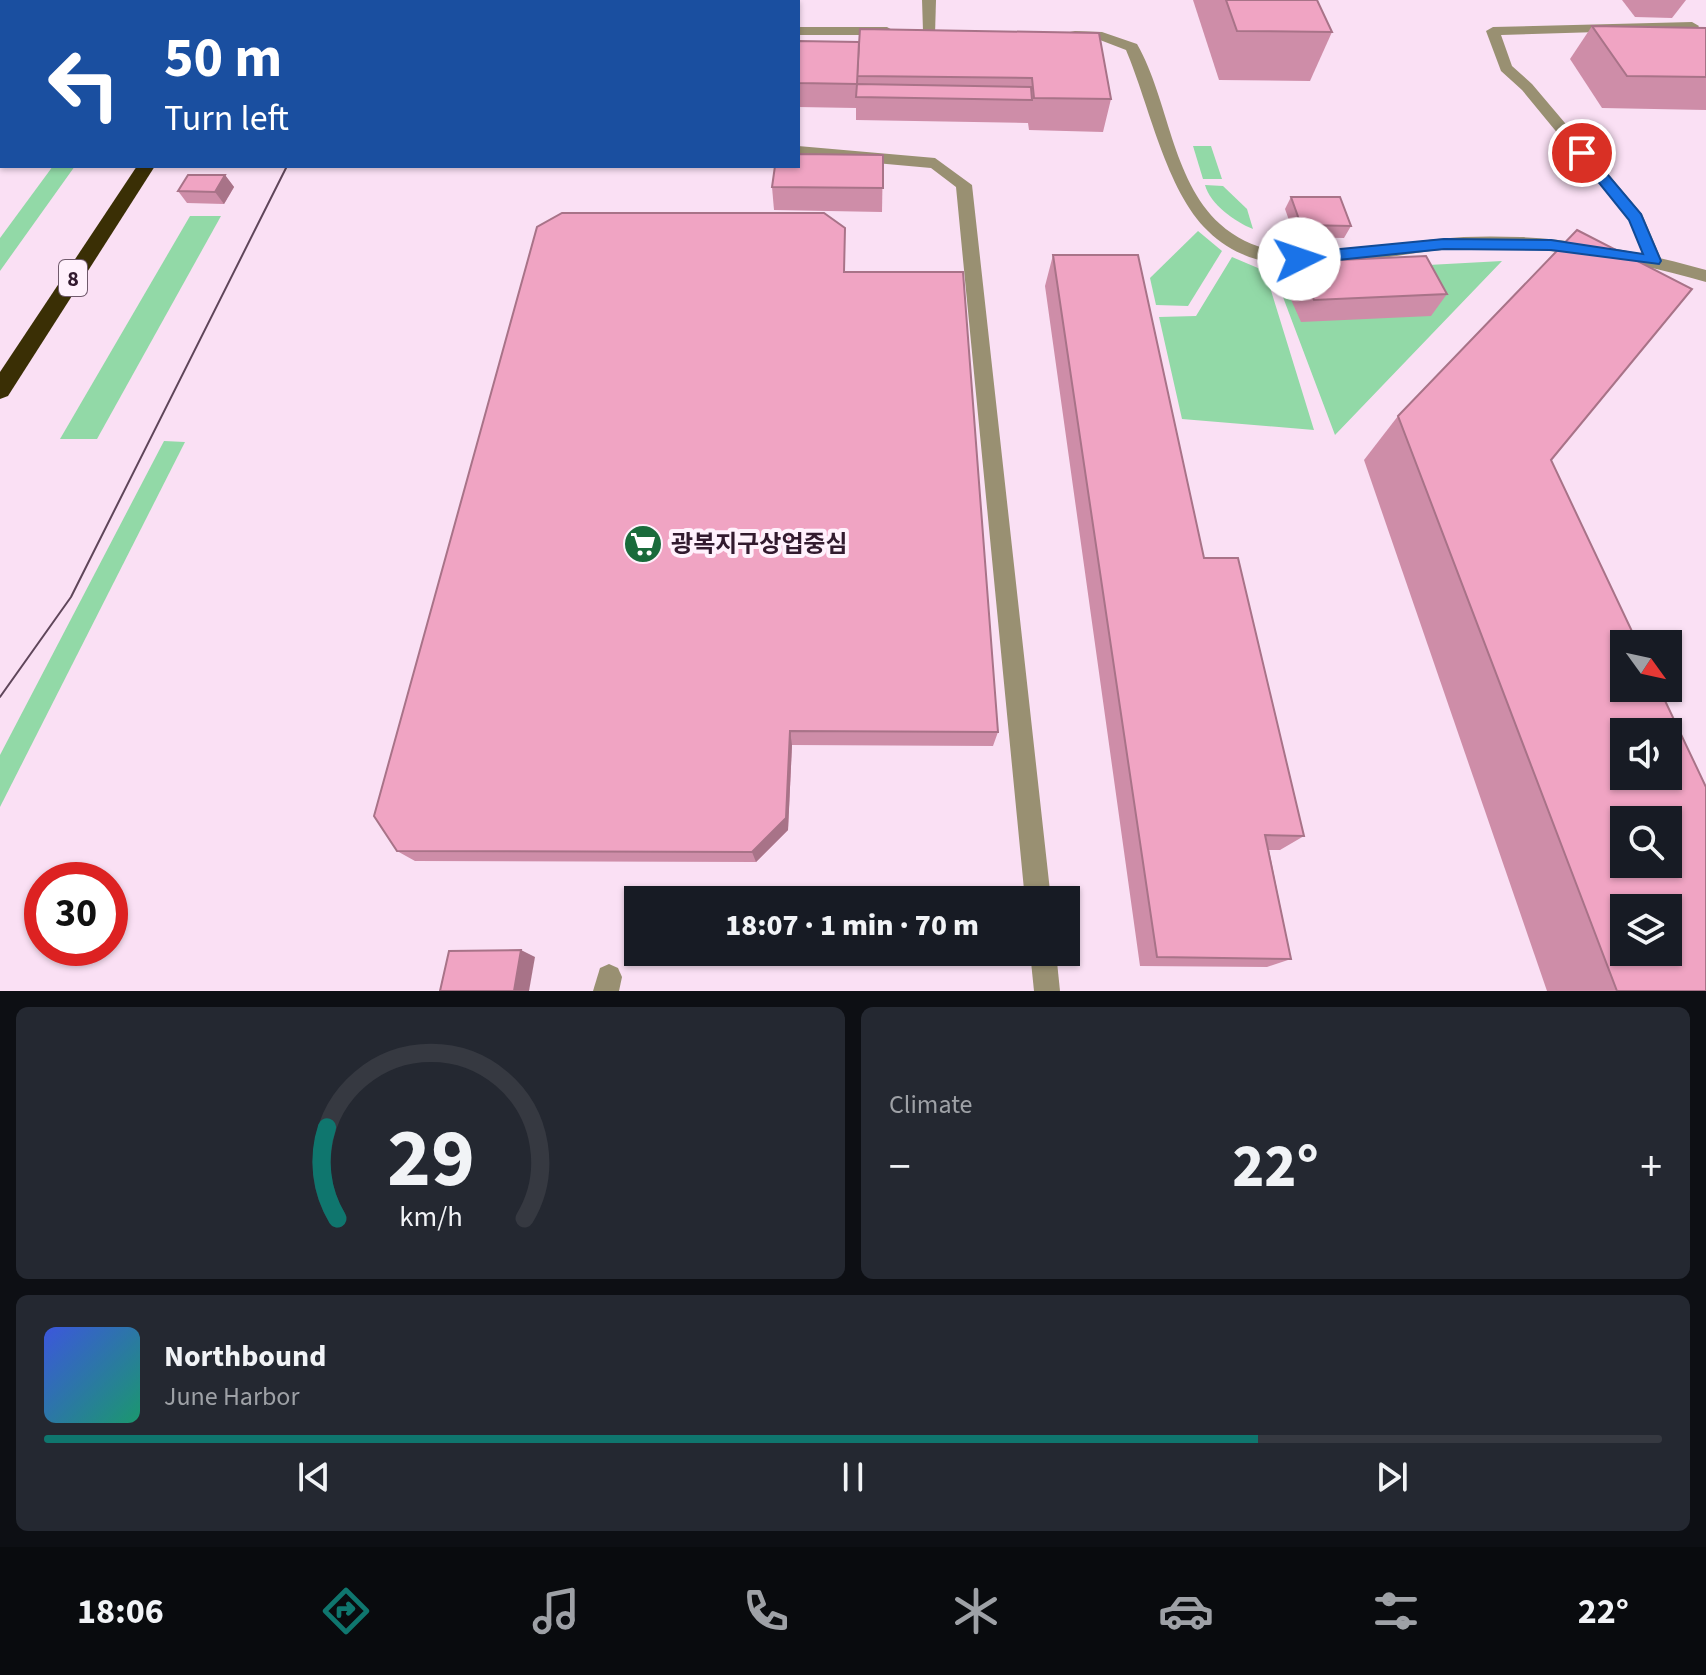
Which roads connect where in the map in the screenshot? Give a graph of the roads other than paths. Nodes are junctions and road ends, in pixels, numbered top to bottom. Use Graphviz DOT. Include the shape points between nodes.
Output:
graph roads {
  1 [pos="929,0"];
  2 [pos="1692,26"];
  3 [pos="800,31"];
  4 [pos="1061,34"];
  5 [pos="800,151"];
  6 [pos="145,168"];
  7 [pos="1654,261"];
  8 [pos="1706,276"];
  9 [pos="0,390"];
  10 [pos="1037,886"];
  11 [pos="1044,966"];
  12 [pos="1047,991"];
  1 -- 3 [label="street" via="922,32"];
  2 -- 7 [label="street" via="1493,31 1506,68 1636,218"];
  4 -- 7 [label="street" via="1102,36 1132,47 1190,199 1237,245 1271,257 1299,259 1444,244 1551,245"];
  5 -- 10 [label="street" via="935,163 964,185"];
  6 -- 9 [label="highway, 8"];
  7 -- 8 [label="street"];
  11 -- 12 [label="street"];
}
